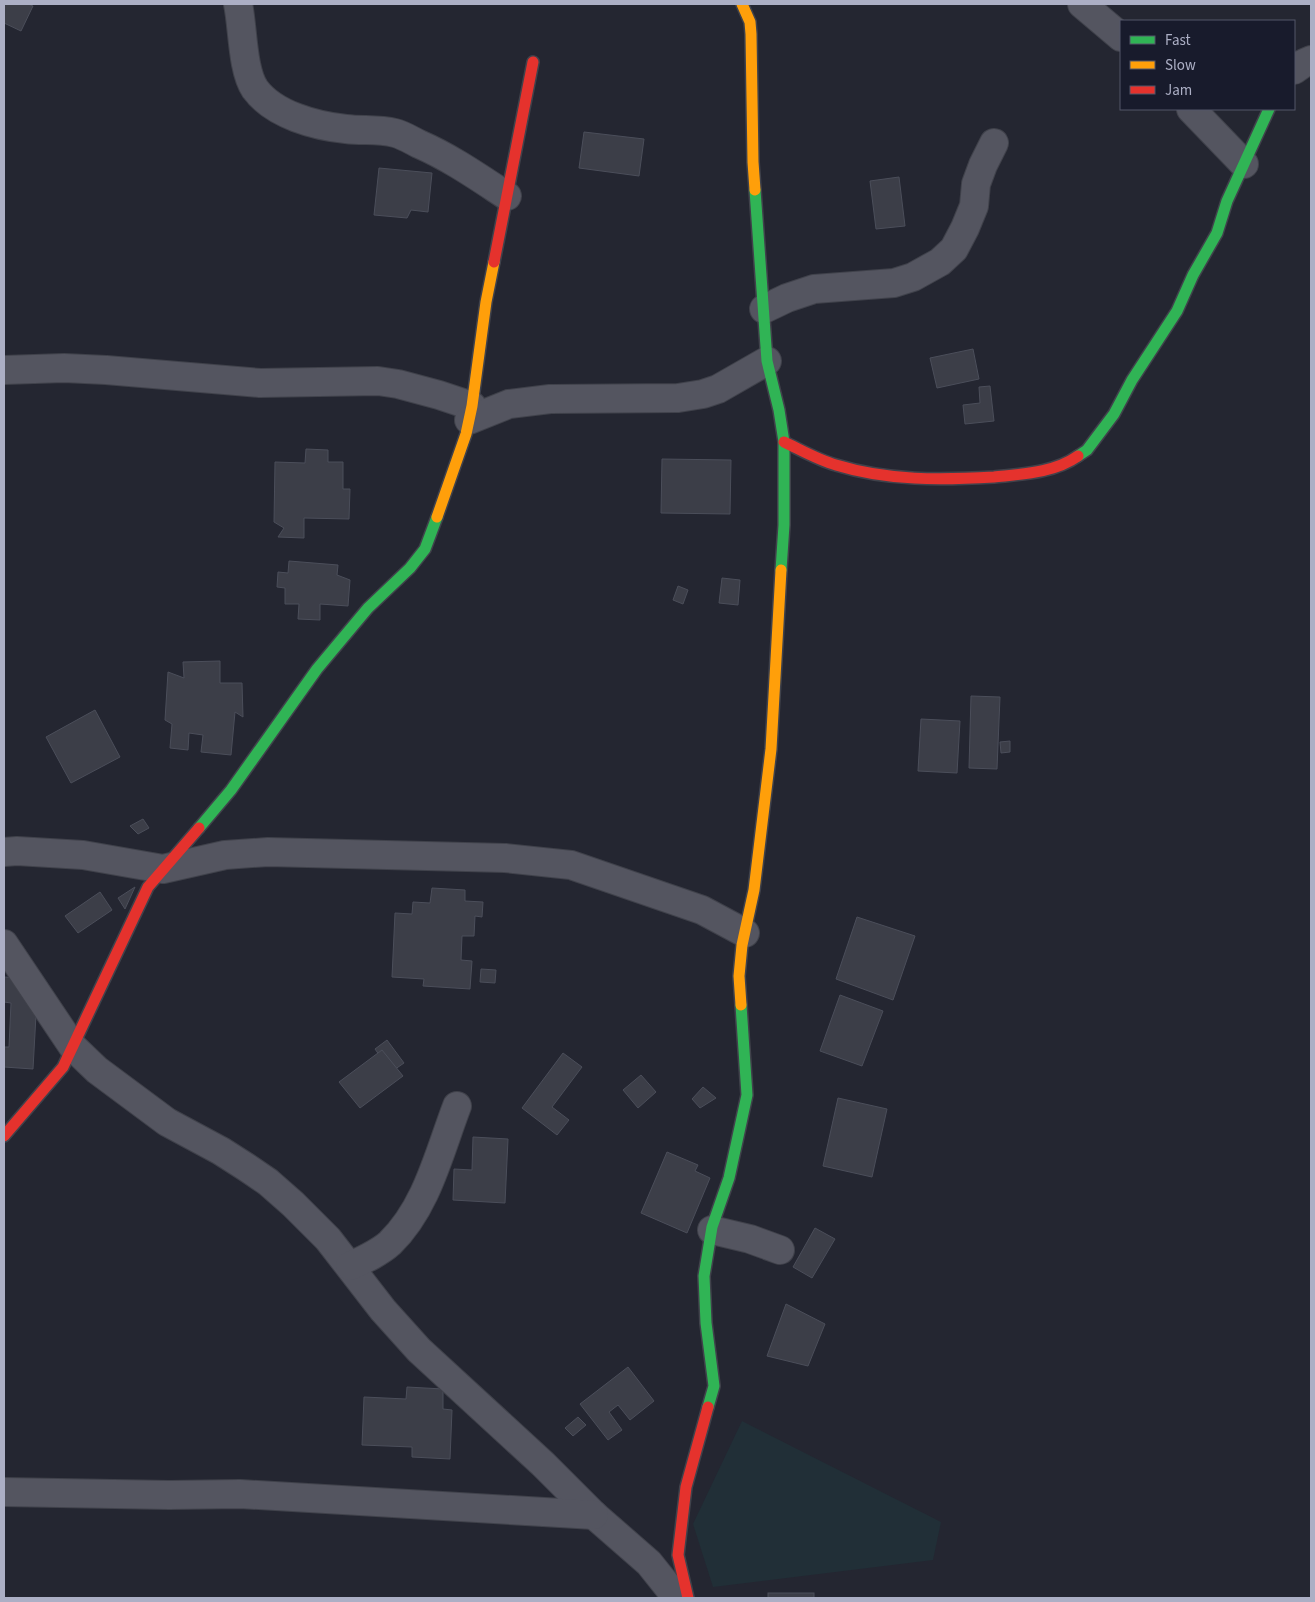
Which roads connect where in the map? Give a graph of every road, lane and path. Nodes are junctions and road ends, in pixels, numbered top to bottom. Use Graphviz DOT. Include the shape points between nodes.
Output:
graph roads {
  1 [pos="238,4"];
  2 [pos="742,4"];
  3 [pos="1082,4"];
  4 [pos="1120,36"];
  5 [pos="533,62"];
  6 [pos="1192,110"];
  7 [pos="1269,110"];
  8 [pos="994,144"];
  9 [pos="1244,164"];
  10 [pos="507,196"];
  11 [pos="764,309"];
  12 [pos="767,361"];
  13 [pos="4,370"];
  14 [pos="470,413"];
  15 [pos="784,442"];
  16 [pos="4,852"];
  17 [pos="163,869"];
  18 [pos="745,932"];
  19 [pos="4,944"];
  20 [pos="73,1047"];
  21 [pos="457,1106"];
  22 [pos="4,1136"];
  23 [pos="712,1230"];
  24 [pos="780,1250"];
  25 [pos="350,1266"];
  26 [pos="4,1492"];
  27 [pos="594,1515"];
  28 [pos="677,1598"];
  29 [pos="688,1598"];
  1 -- 10 [label="street" via="246,66 254,88 269,102 293,117 320,126 396,133 458,163"];
  2 -- 11 [label="street" via="751,34 753,162"];
  3 -- 4 [label="street"];
  5 -- 10 [label="street"];
  6 -- 9 [label="street"];
  7 -- 9 [label="street"];
  8 -- 11 [label="street" via="976,184 974,206 966,228 954,248 940,262 894,283 814,289"];
  9 -- 15 [label="street" via="1217,232 1177,310 1111,418 1087,450 1074,459 1056,467 1015,475 947,480 904,478 835,465"];
  10 -- 14 [label="street" via="486,302"];
  11 -- 12 [label="street"];
  12 -- 14 [label="street" via="703,394 678,398 550,399"];
  12 -- 15 [label="street"];
  13 -- 14 [label="street" via="106,370 260,383 378,381 431,392"];
  14 -- 17 [label="street" via="456,464 425,549 368,608 317,669 231,790"];
  15 -- 18 [label="street" via="784,525 771,749 754,890"];
  16 -- 17 [label="street" via="83,854"];
  17 -- 18 [label="street" via="225,855 268,852 505,858 571,865 702,910"];
  17 -- 20 [label="street" via="148,887"];
  18 -- 23 [label="street" via="739,976 747,1095 729,1178"];
  19 -- 20 [label="street"];
  20 -- 22 [label="street" via="63,1067"];
  20 -- 25 [label="street" via="167,1122 221,1151 268,1182 311,1221"];
  21 -- 25 [label="street" via="415,1210 389,1244"];
  23 -- 24 [label="street"];
  23 -- 29 [label="street" via="704,1276 714,1386 686,1487 678,1555"];
  25 -- 27 [label="street" via="419,1350"];
  26 -- 27 [label="street" via="240,1494"];
  27 -- 28 [label="street" via="649,1563"];
}
